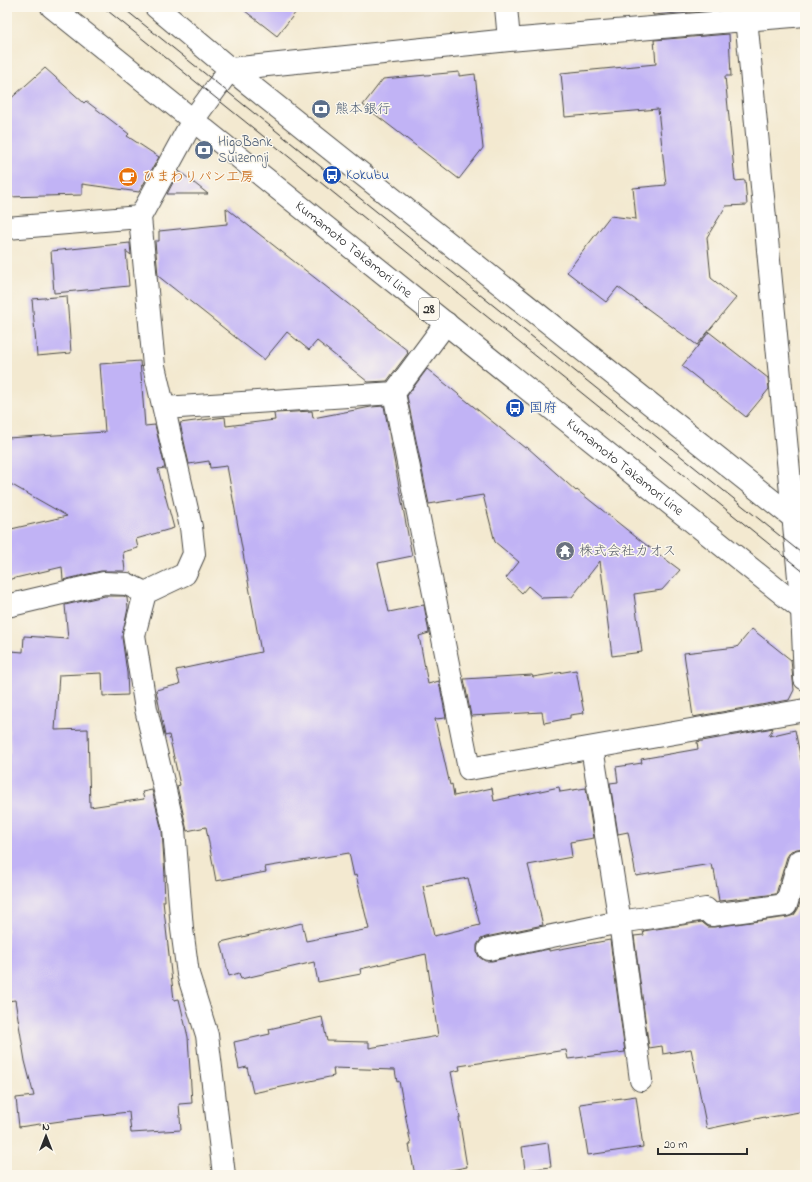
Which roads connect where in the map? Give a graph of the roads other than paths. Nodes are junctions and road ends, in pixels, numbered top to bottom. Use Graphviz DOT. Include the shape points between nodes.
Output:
graph roads {
  1 [pos="52,7"];
  2 [pos="156,7"];
  3 [pos="506,7"];
  4 [pos="745,14"];
  5 [pos="805,15"];
  6 [pos="509,40"];
  7 [pos="230,69"];
  8 [pos="193,120"];
  9 [pos="140,217"];
  10 [pos="7,228"];
  11 [pos="446,323"];
  12 [pos="394,393"];
  13 [pos="164,408"];
  14 [pos="799,523"];
  15 [pos="145,593"];
  16 [pos="7,606"];
  17 [pos="804,609"];
  18 [pos="805,679"];
  19 [pos="805,710"];
  20 [pos="592,748"];
  21 [pos="805,860"];
  22 [pos="620,922"];
  23 [pos="490,949"];
  24 [pos="641,1080"];
  25 [pos="224,1175"];
  1 -- 8 [label="street, Kumamoto Takamori Line / 28"];
  2 -- 7 [label="street"];
  3 -- 6 [label="street"];
  4 -- 5 [label="street"];
  4 -- 6 [label="street"];
  4 -- 14 [label="street"];
  6 -- 7 [label="street"];
  7 -- 8 [label="street"];
  7 -- 14 [label="street"];
  8 -- 9 [label="street"];
  8 -- 11 [label="street, Kumamoto Takamori Line / 28"];
  9 -- 10 [label="street"];
  9 -- 13 [label="street" via="154,366"];
  11 -- 12 [label="street"];
  11 -- 17 [label="street, Kumamoto Takamori Line / 28"];
  12 -- 13 [label="street"];
  12 -- 20 [label="street" via="470,769"];
  13 -- 15 [label="street" via="191,526 194,554 185,574"];
  14 -- 17 [label="street"];
  15 -- 16 [label="street" via="127,584 104,583"];
  15 -- 25 [label="street" via="134,635 146,709 174,829 188,974 207,1035"];
  17 -- 18 [label="street"];
  19 -- 20 [label="street"];
  20 -- 22 [label="street"];
  21 -- 22 [label="street" via="799,861 786,905 712,915 706,909"];
  22 -- 23 [label="street"];
  22 -- 24 [label="street"];
}
